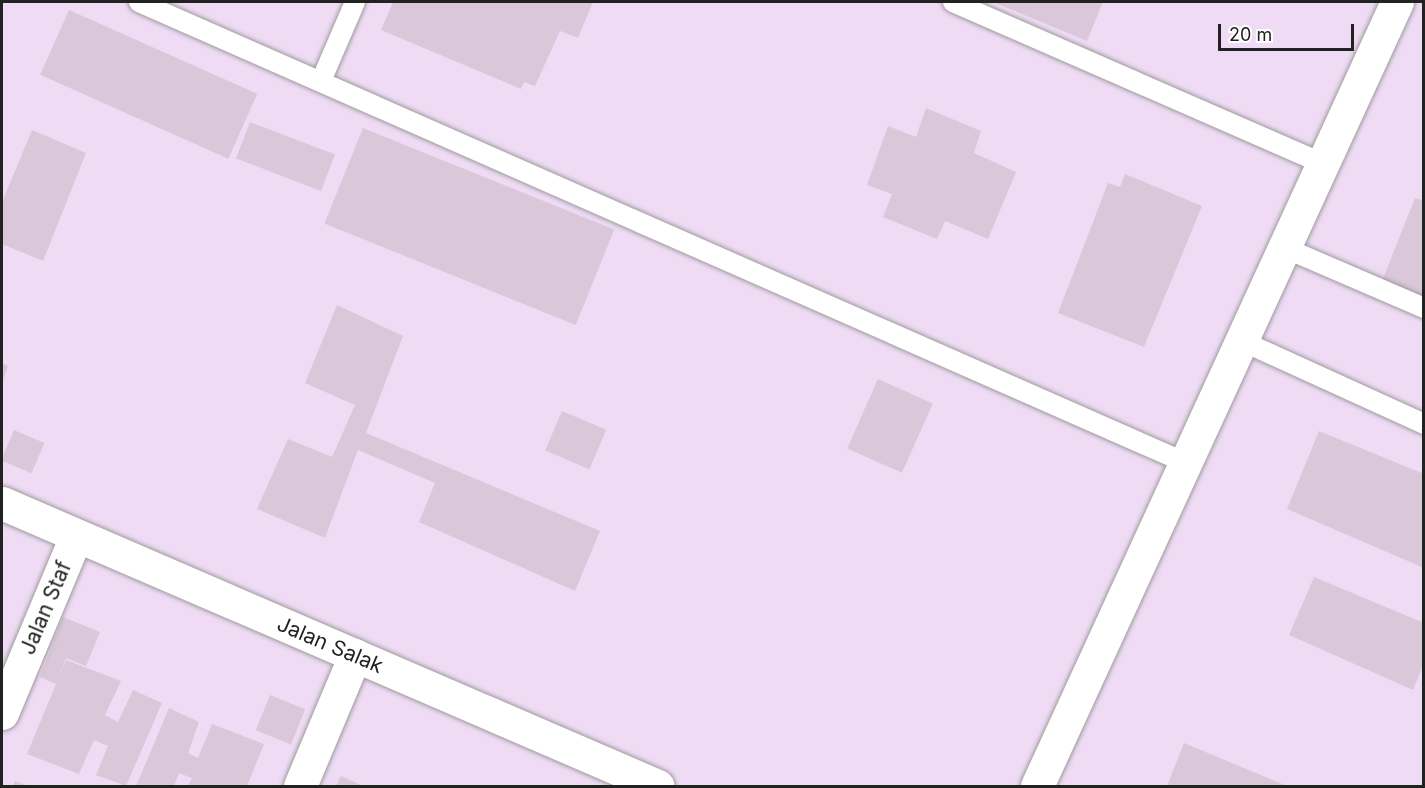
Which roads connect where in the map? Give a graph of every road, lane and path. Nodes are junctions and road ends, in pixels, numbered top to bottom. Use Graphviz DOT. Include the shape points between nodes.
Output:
graph roads {
  1 [pos="139,2"];
  2 [pos="355,2"];
  3 [pos="953,2"];
  4 [pos="1397,2"];
  5 [pos="321,81"];
  6 [pos="1323,165"];
  7 [pos="1285,248"];
  8 [pos="1424,308"];
  9 [pos="1242,341"];
  10 [pos="1424,424"];
  11 [pos="1186,463"];
  12 [pos="2,503"];
  13 [pos="76,536"];
  14 [pos="355,655"];
  15 [pos="2,713"];
  16 [pos="300,786"];
  17 [pos="658,786"];
  18 [pos="1037,786"];
  1 -- 5 [label="lane"];
  2 -- 5 [label="lane"];
  3 -- 6 [label="lane"];
  4 -- 6 [label="street"];
  5 -- 11 [label="lane"];
  6 -- 7 [label="street"];
  7 -- 8 [label="lane"];
  7 -- 9 [label="street"];
  9 -- 10 [label="lane"];
  9 -- 11 [label="street"];
  11 -- 18 [label="street"];
  12 -- 13 [label="street, Jalan Salak"];
  13 -- 14 [label="street, Jalan Salak"];
  13 -- 15 [label="street, Jalan Staf"];
  14 -- 16 [label="street"];
  14 -- 17 [label="street, Jalan Salak"];
}
